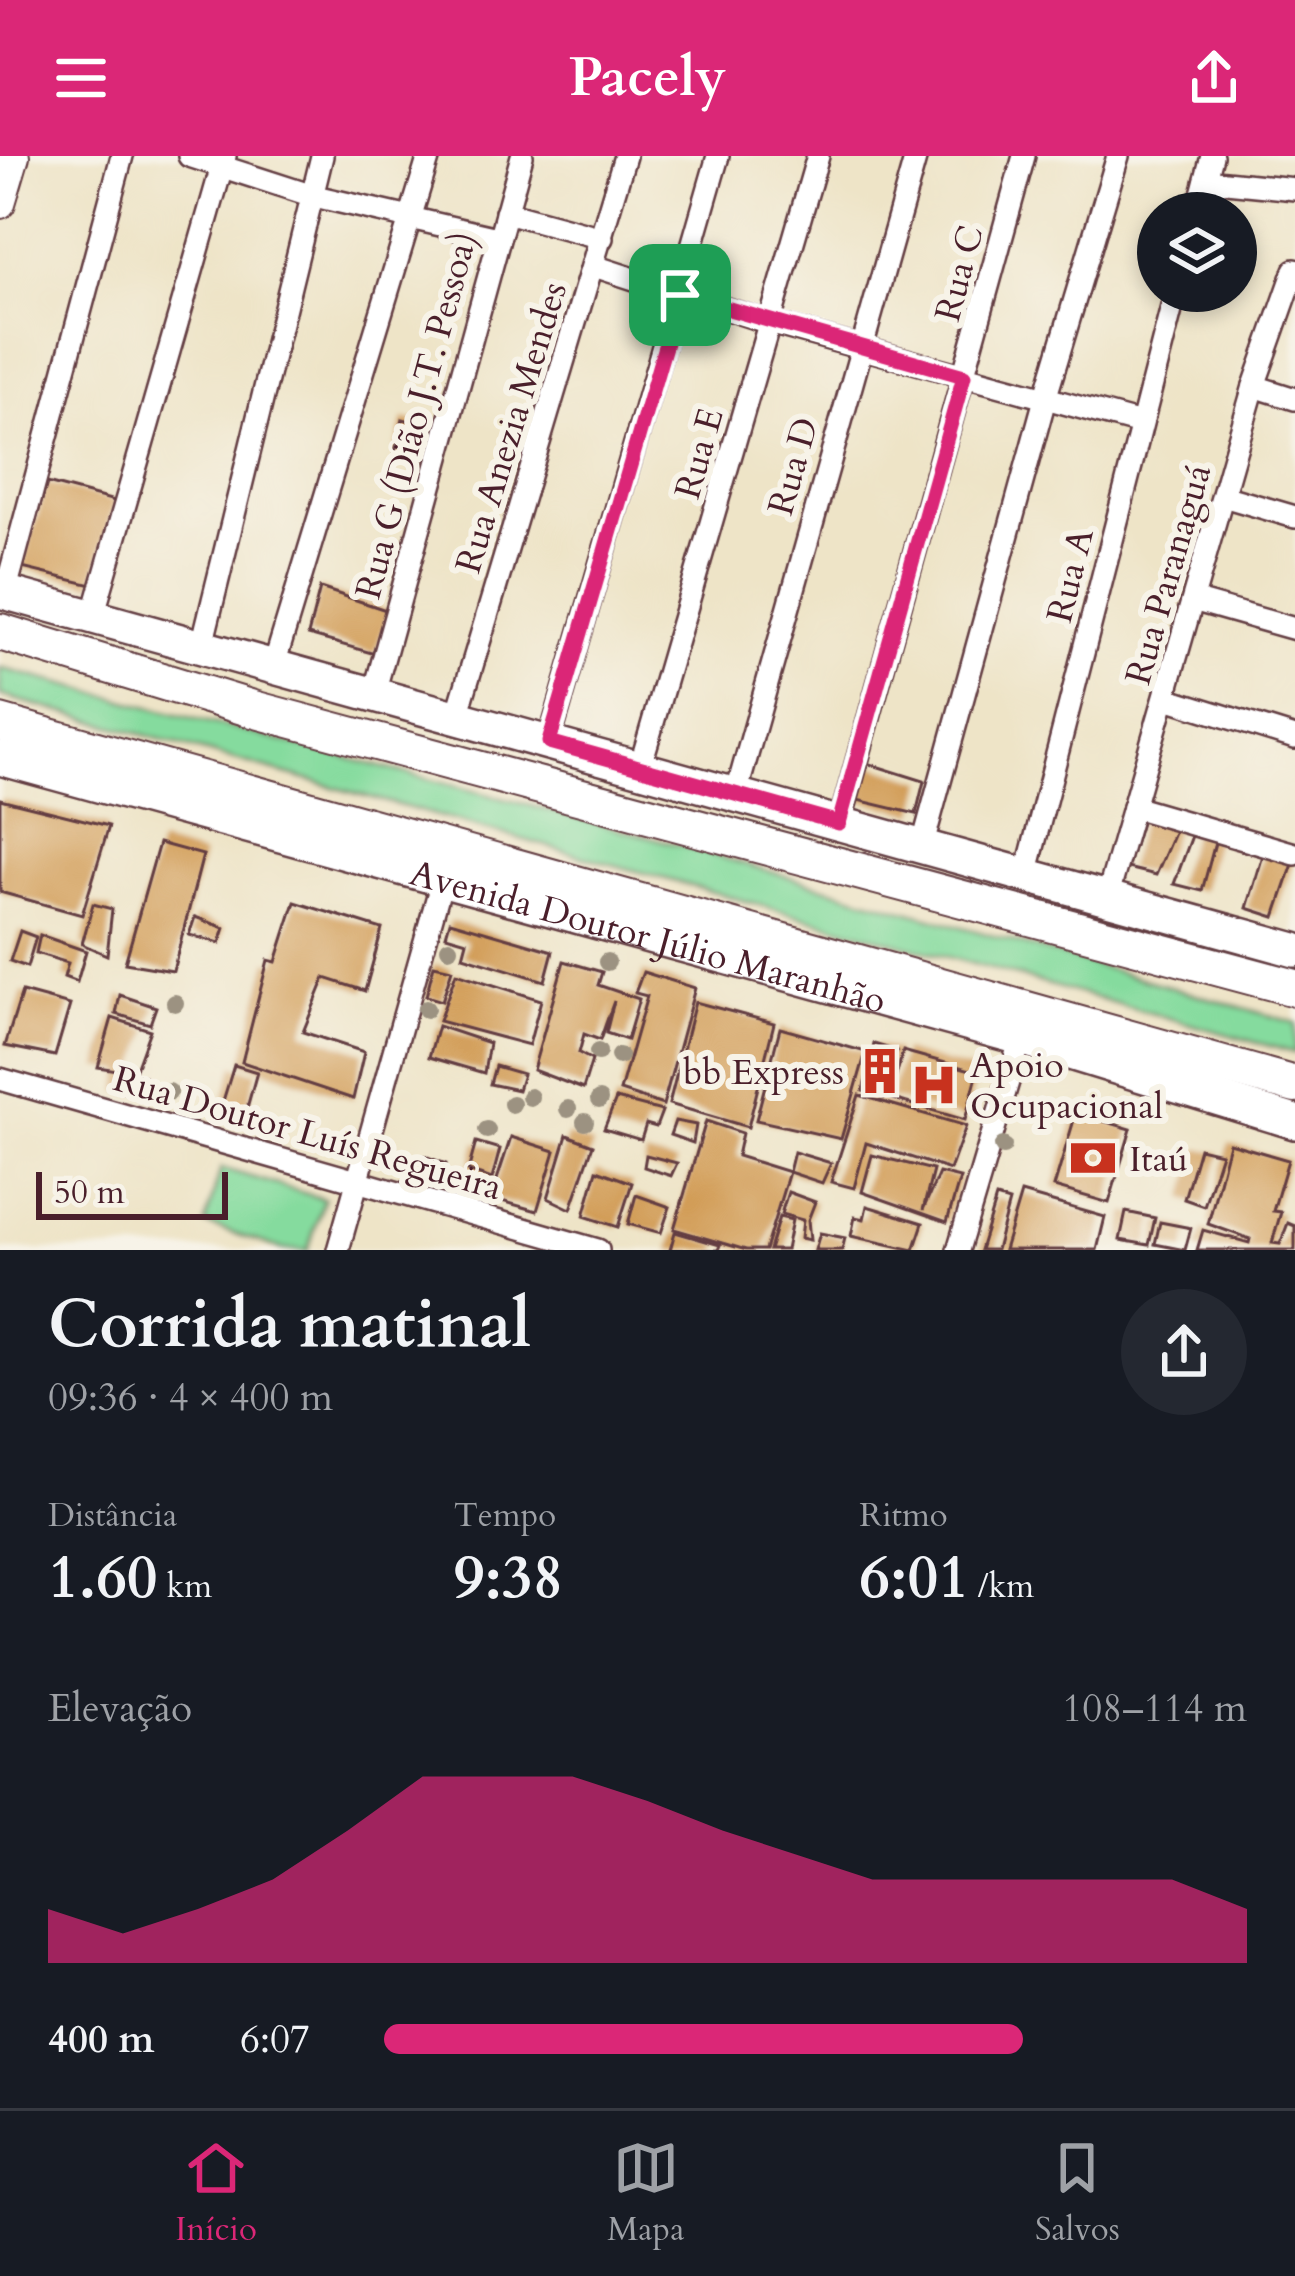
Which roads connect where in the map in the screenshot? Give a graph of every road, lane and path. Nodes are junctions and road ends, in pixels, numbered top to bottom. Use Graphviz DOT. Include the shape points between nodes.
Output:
graph roads {
  1 [pos="14,156"];
  2 [pos="122,156"];
  3 [pos="189,156"];
  4 [pos="322,156"];
  5 [pos="429,156"];
  6 [pos="522,156"];
  7 [pos="625,156"];
  8 [pos="718,156"];
  9 [pos="818,156"];
  10 [pos="916,156"];
  11 [pos="1024,156"];
  12 [pos="1118,156"];
  13 [pos="1213,156"];
  14 [pos="224,161"];
  15 [pos="1206,180"];
  16 [pos="1295,188"];
  17 [pos="1203,192"];
  18 [pos="310,195"];
  19 [pos="0,203"];
  20 [pos="506,212"];
  21 [pos="412,217"];
  22 [pos="497,238"];
  23 [pos="602,238"];
  24 [pos="594,266"];
  25 [pos="1295,270"];
  26 [pos="680,295"];
  27 [pos="1171,312"];
  28 [pos="770,323"];
  29 [pos="860,346"];
  30 [pos="964,376"];
  31 [pos="1254,386"];
  32 [pos="1045,398"];
  33 [pos="1295,399"];
  34 [pos="1142,424"];
  35 [pos="1223,496"];
  36 [pos="1295,517"];
  37 [pos="3,592"];
  38 [pos="1196,601"];
  39 [pos="93,616"];
  40 [pos="1295,629"];
  41 [pos="0,632"];
  42 [pos="202,645"];
  43 [pos="274,665"];
  44 [pos="374,692"];
  45 [pos="1166,698"];
  46 [pos="457,716"];
  47 [pos="0,723"];
  48 [pos="1295,738"];
  49 [pos="549,742"];
  50 [pos="0,758"];
  51 [pos="640,767"];
  52 [pos="736,794"];
  53 [pos="1133,807"];
  54 [pos="839,823"];
  55 [pos="922,847"];
  56 [pos="1295,854"];
  57 [pos="1026,875"];
  58 [pos="442,881"];
  59 [pos="1107,898"];
  60 [pos="1295,950"];
  61 [pos="1295,988"];
  62 [pos="1021,1038"];
  63 [pos="0,1079"];
  64 [pos="1295,1084"];
  65 [pos="1295,1122"];
  66 [pos="358,1179"];
  67 [pos="338,1250"];
  68 [pos="598,1250"];
  69 [pos="958,1250"];
  1 -- 19 [label="street"];
  2 -- 37 [label="street"];
  3 -- 14 [label="street"];
  4 -- 18 [label="street"];
  5 -- 21 [label="street"];
  6 -- 20 [label="street, Rua G (Dião J.T. Pessoa)"];
  7 -- 23 [label="street, Rua Anezia Mendes"];
  8 -- 26 [label="street"];
  9 -- 28 [label="street, Rua E"];
  10 -- 29 [label="street, Rua D"];
  11 -- 30 [label="street, Rua C"];
  12 -- 32 [label="street"];
  13 -- 15 [label="street"];
  14 -- 18 [label="street"];
  14 -- 39 [label="street"];
  15 -- 16 [label="street"];
  15 -- 17 [label="street"];
  18 -- 21 [label="street"];
  18 -- 42 [label="street"];
  20 -- 22 [label="street, Rua G (Dião J.T. Pessoa)"];
  20 -- 23 [label="street"];
  21 -- 22 [label="street"];
  21 -- 43 [label="street"];
  22 -- 44 [label="street, Rua G (Dião J.T. Pessoa)"];
  23 -- 24 [label="street, Rua Anezia Mendes"];
  24 -- 26 [label="street"];
  24 -- 46 [label="street, Rua Anezia Mendes"];
  25 -- 31 [label="street, Rua Paranaguá"];
  26 -- 28 [label="street"];
  26 -- 49 [label="street"];
  27 -- 34 [label="street, Rua A"];
  28 -- 29 [label="street"];
  28 -- 51 [label="street, Rua E"];
  29 -- 30 [label="street"];
  29 -- 52 [label="street, Rua D"];
  30 -- 32 [label="street"];
  30 -- 54 [label="street, Rua C"];
  31 -- 33 [label="street"];
  31 -- 35 [label="street, Rua Paranaguá"];
  32 -- 34 [label="street"];
  32 -- 55 [label="street"];
  34 -- 57 [label="street, Rua A"];
  35 -- 36 [label="street"];
  35 -- 38 [label="street, Rua Paranaguá"];
  37 -- 39 [label="main road"];
  38 -- 40 [label="street"];
  38 -- 45 [label="street, Rua Paranaguá"];
  39 -- 42 [label="main road"];
  41 -- 61 [label="highway" via="253,709"];
  42 -- 43 [label="main road"];
  43 -- 44 [label="main road"];
  44 -- 46 [label="main road"];
  45 -- 48 [label="street"];
  45 -- 53 [label="street, Rua Paranaguá"];
  46 -- 49 [label="main road"];
  47 -- 64 [label="highway, Avenida Doutor Júlio Maranhão"];
  49 -- 51 [label="main road"];
  50 -- 58 [label="main road, Avenida Doutor Júlio Maranhão"];
  51 -- 52 [label="main road"];
  52 -- 54 [label="main road"];
  53 -- 56 [label="street"];
  53 -- 59 [label="street, Rua Paranaguá"];
  54 -- 55 [label="main road"];
  55 -- 57 [label="main road"];
  57 -- 59 [label="main road"];
  58 -- 62 [label="main road, Avenida Doutor Júlio Maranhão"];
  58 -- 66 [label="street"];
  59 -- 60 [label="main road"];
  62 -- 65 [label="main road, Avenida Doutor Júlio Maranhão"];
  62 -- 69 [label="street"];
  63 -- 66 [label="street, Rua Doutor Luís Regueira"];
  66 -- 67 [label="street"];
  66 -- 68 [label="street, Rua Doutor Luís Regueira"];
}
